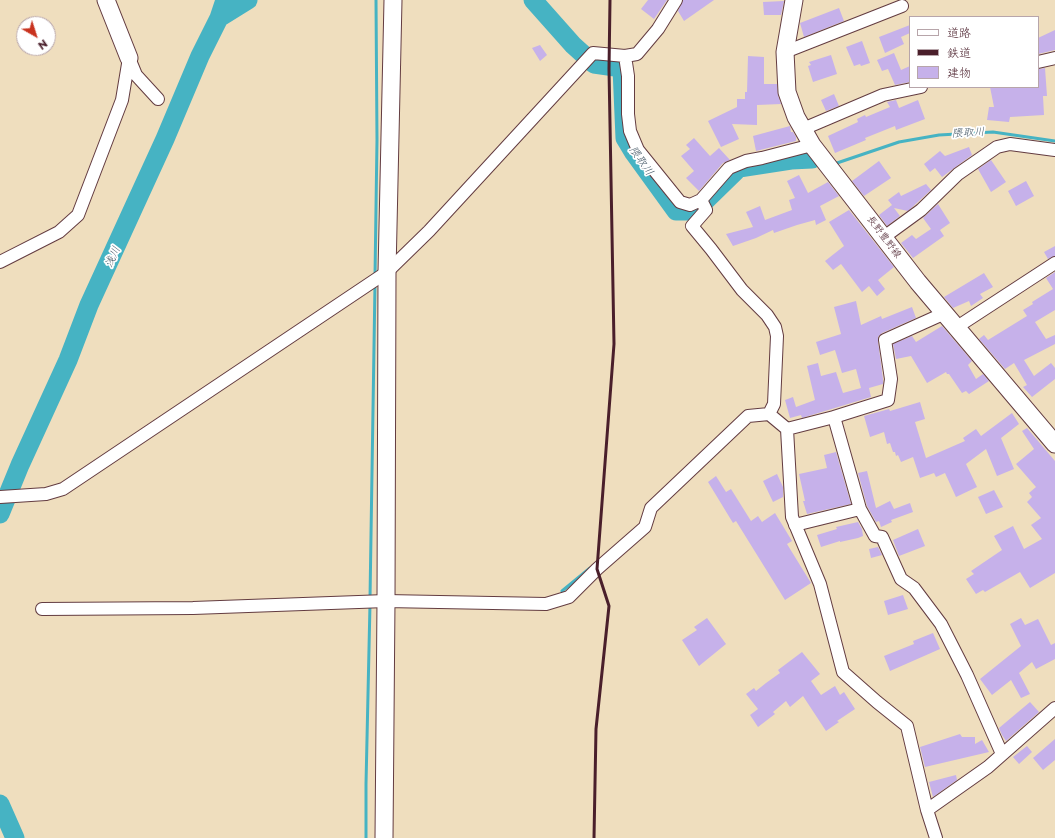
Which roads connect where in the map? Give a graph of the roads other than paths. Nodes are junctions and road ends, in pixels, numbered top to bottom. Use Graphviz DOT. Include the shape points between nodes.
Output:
graph roads {
  1 [pos="106,0"];
  2 [pos="393,0"];
  3 [pos="676,0"];
  4 [pos="794,0"];
  5 [pos="902,6"];
  6 [pos="785,52"];
  7 [pos="625,56"];
  8 [pos="129,58"];
  9 [pos="1055,58"];
  10 [pos="1039,62"];
  11 [pos="916,88"];
  12 [pos="158,99"];
  13 [pos="803,129"];
  14 [pos="812,145"];
  15 [pos="1055,150"];
  16 [pos="703,203"];
  17 [pos="884,237"];
  18 [pos="0,262"];
  19 [pos="1055,263"];
  20 [pos="387,272"];
  21 [pos="945,313"];
  22 [pos="957,327"];
  23 [pos="769,414"];
  24 [pos="834,417"];
  25 [pos="787,429"];
  26 [pos="1055,442"];
  27 [pos="0,497"];
  28 [pos="860,509"];
  29 [pos="795,525"];
  30 [pos="386,601"];
  31 [pos="42,609"];
  32 [pos="1055,708"];
  33 [pos="1002,754"];
  34 [pos="927,810"];
  35 [pos="384,838"];
  36 [pos="936,838"];
  1 -- 8 [label="street"];
  2 -- 20 [label="street"];
  3 -- 7 [label="street" via="648,42 637,54"];
  4 -- 6 [label="street, 長野豊野線"];
  5 -- 6 [label="street"];
  6 -- 13 [label="street, 長野豊野線" via="787,92"];
  7 -- 16 [label="street" via="630,131 638,150 680,202 690,205"];
  7 -- 20 [label="street" via="593,53 430,231"];
  8 -- 12 [label="street" via="136,75"];
  8 -- 18 [label="street" via="122,100 78,215 59,232"];
  9 -- 10 [label="street"];
  11 -- 13 [label="street" via="883,95"];
  13 -- 14 [label="street, 長野豊野線"];
  14 -- 16 [label="street" via="746,161 730,168"];
  14 -- 17 [label="street, 長野豊野線"];
  15 -- 17 [label="street" via="1010,144 997,147 958,174 921,210"];
  16 -- 23 [label="street" via="706,210 692,226 742,290 767,315 775,327 777,336 774,404"];
  17 -- 21 [label="street, 長野豊野線"];
  19 -- 22 [label="street"];
  20 -- 27 [label="street" via="63,489 40,494"];
  20 -- 30 [label="street"];
  21 -- 22 [label="street, 長野豊野線"];
  21 -- 24 [label="street" via="885,340 891,379 888,400"];
  22 -- 26 [label="street, 長野豊野線"];
  23 -- 25 [label="street"];
  23 -- 30 [label="street" via="748,416 651,508 645,527 569,596 546,604"];
  24 -- 25 [label="street"];
  24 -- 28 [label="street"];
  25 -- 29 [label="street" via="792,517"];
  28 -- 29 [label="street"];
  28 -- 33 [label="street" via="875,536 882,537 901,579 914,588 941,624"];
  29 -- 34 [label="street" via="820,584 843,672 907,726"];
  30 -- 31 [label="street" via="193,608"];
  30 -- 35 [label="street"];
  32 -- 33 [label="street"];
  33 -- 34 [label="street" via="988,767"];
  34 -- 36 [label="street"];
}
